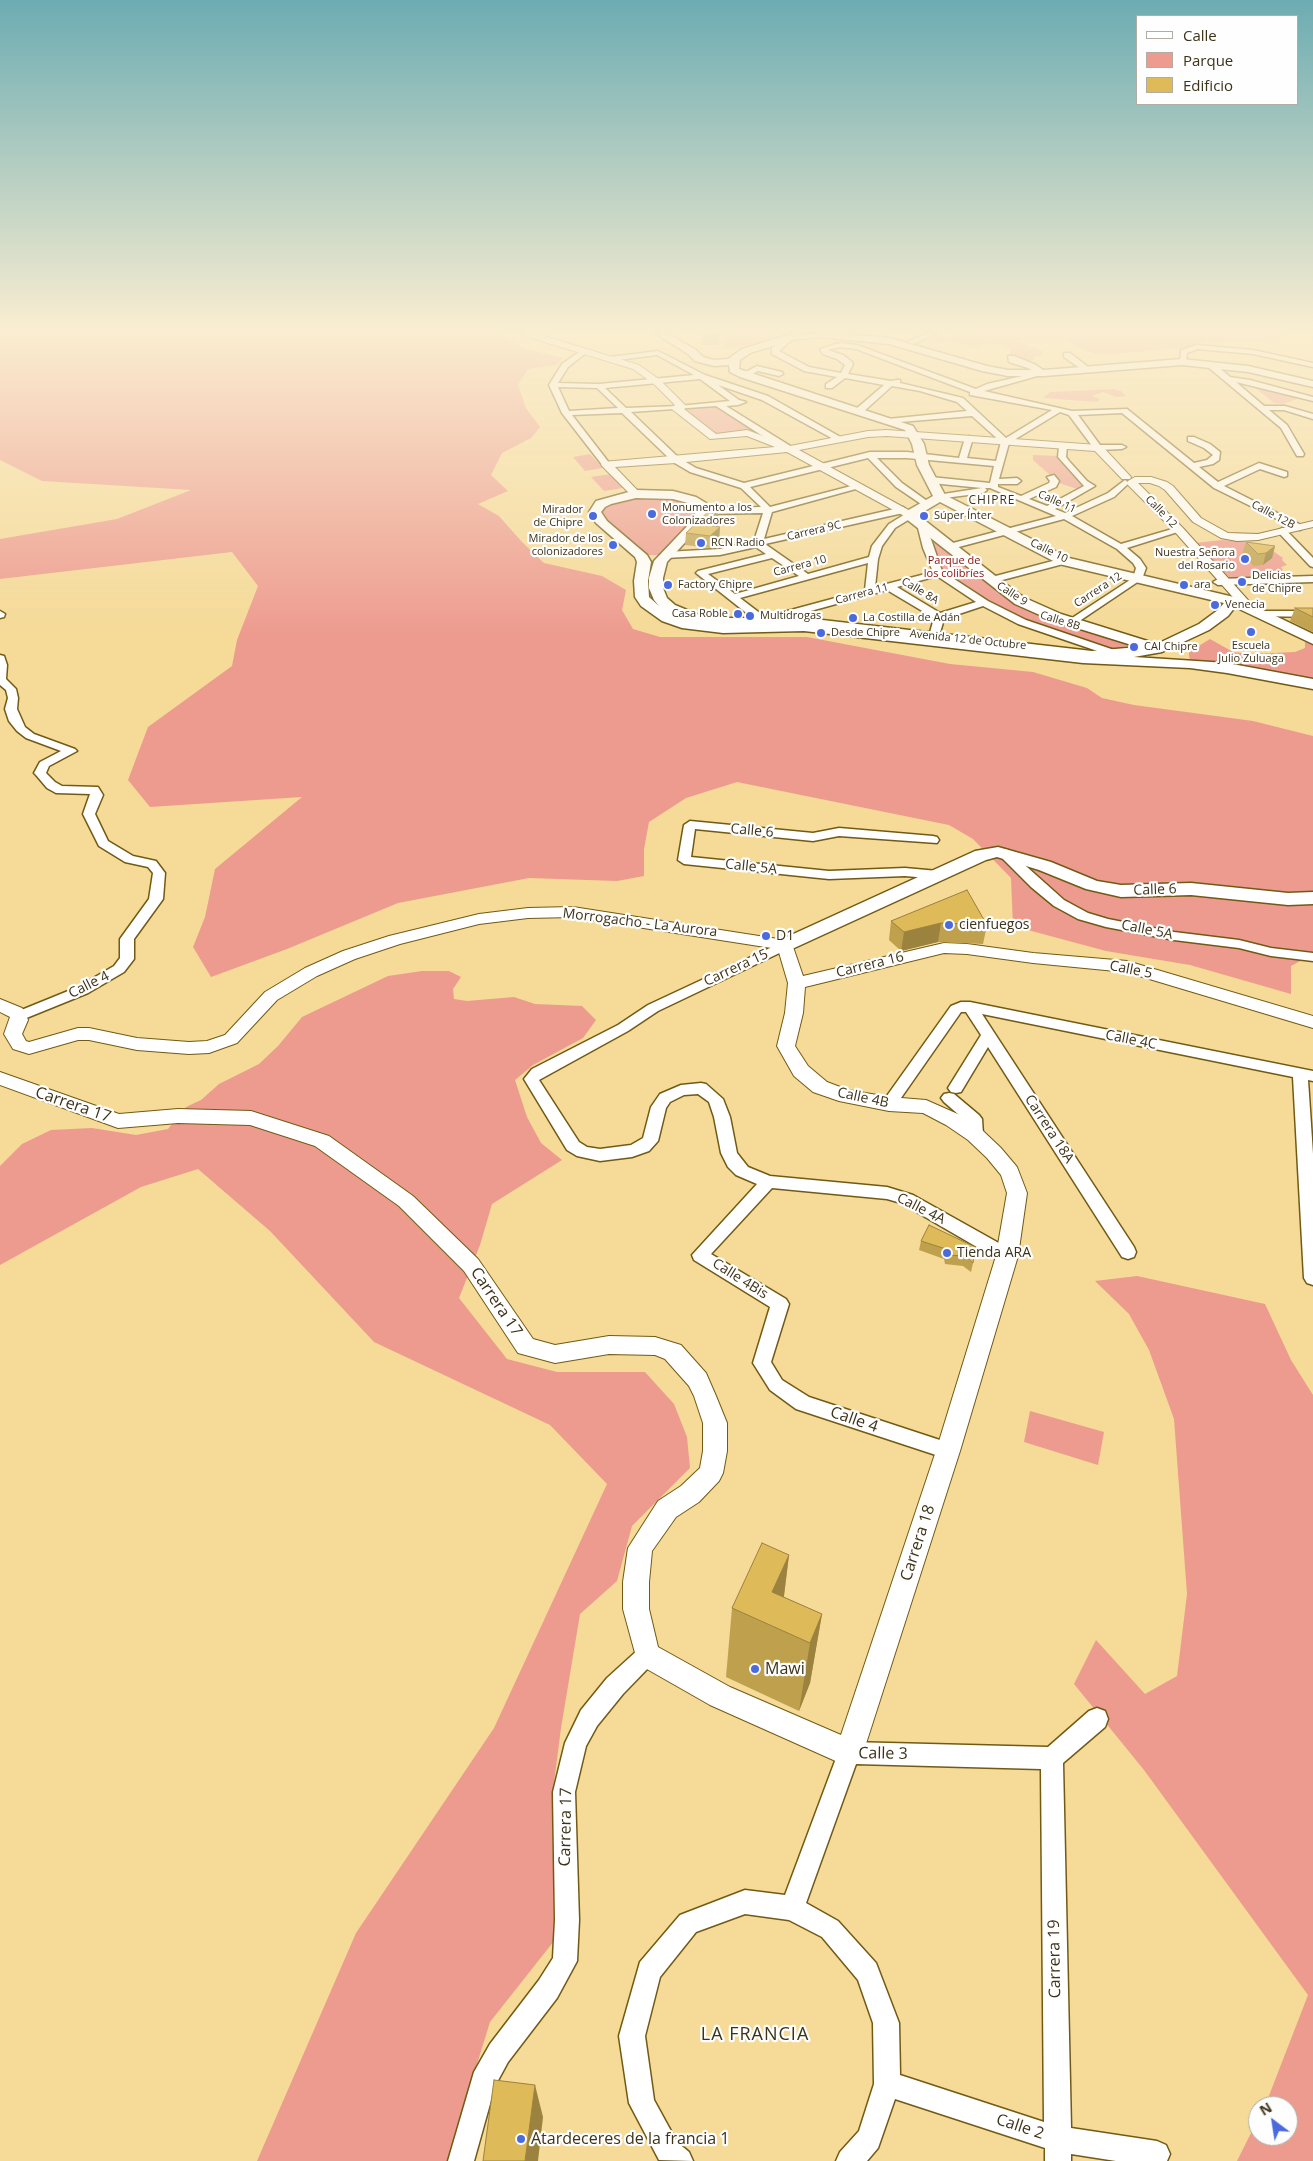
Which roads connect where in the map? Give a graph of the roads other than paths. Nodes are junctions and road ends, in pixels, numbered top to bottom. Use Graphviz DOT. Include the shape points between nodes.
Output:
graph roads {
  1 [pos="913,433"];
  2 [pos="582,434"];
  3 [pos="649,434"];
  4 [pos="710,434"];
  5 [pos="740,434"];
  6 [pos="749,434"];
  7 [pos="765,434"];
  8 [pos="831,434"];
  9 [pos="875,434"];
  10 [pos="922,434"];
  11 [pos="996,434"];
  12 [pos="1018,434"];
  13 [pos="1087,434"];
  14 [pos="1152,434"];
  15 [pos="1289,434"];
  16 [pos="969,438"];
  17 [pos="840,439"];
  18 [pos="1190,439"];
  19 [pos="1005,442"];
  20 [pos="1063,446"];
  21 [pos="1122,447"];
  22 [pos="1098,448"];
  23 [pos="789,449"];
  24 [pos="1300,454"];
  25 [pos="870,455"];
  26 [pos="676,460"];
  27 [pos="921,460"];
  28 [pos="962,460"];
  29 [pos="606,464"];
  30 [pos="820,466"];
  31 [pos="1192,466"];
  32 [pos="1284,474"];
  33 [pos="1050,477"];
  34 [pos="996,479"];
  35 [pos="931,480"];
  36 [pos="1017,481"];
  37 [pos="1129,481"];
  38 [pos="744,486"];
  39 [pos="1217,486"];
  40 [pos="859,487"];
  41 [pos="636,494"];
  42 [pos="940,497"];
  43 [pos="1022,499"];
  44 [pos="927,505"];
  45 [pos="1048,509"];
  46 [pos="768,510"];
  47 [pos="704,511"];
  48 [pos="907,513"];
  49 [pos="1065,516"];
  50 [pos="922,524"];
  51 [pos="1313,524"];
  52 [pos="1300,527"];
  53 [pos="1008,531"];
  54 [pos="1175,531"];
  55 [pos="1282,531"];
  56 [pos="758,544"];
  57 [pos="952,546"];
  58 [pos="1120,547"];
  59 [pos="772,554"];
  60 [pos="666,555"];
  61 [pos="873,559"];
  62 [pos="1064,560"];
  63 [pos="1313,564"];
  64 [pos="938,573"];
  65 [pos="806,577"];
  66 [pos="1137,579"];
  67 [pos="1313,579"];
  68 [pos="991,580"];
  69 [pos="1222,582"];
  70 [pos="889,587"];
  71 [pos="870,592"];
  72 [pos="733,596"];
  73 [pos="1233,601"];
  74 [pos="984,603"];
  75 [pos="1255,612"];
  76 [pos="1223,613"];
  77 [pos="1313,614"];
  78 [pos="939,617"];
  79 [pos="1072,622"];
  80 [pos="763,624"];
  81 [pos="934,636"];
  82 [pos="1313,640"];
  83 [pos="1157,649"];
  84 [pos="1119,654"];
  85 [pos="0,658"];
  86 [pos="1190,664"];
  87 [pos="1313,684"];
  88 [pos="933,840"];
  89 [pos="1004,853"];
  90 [pos="684,860"];
  91 [pos="938,876"];
  92 [pos="1313,898"];
  93 [pos="785,945"];
  94 [pos="944,948"];
  95 [pos="1313,957"];
  96 [pos="797,983"];
  97 [pos="0,1005"];
  98 [pos="970,1007"];
  99 [pos="19,1016"];
  100 [pos="1313,1022"];
  101 [pos="988,1036"];
  102 [pos="1306,1075"];
  103 [pos="0,1078"];
  104 [pos="890,1104"];
  105 [pos="975,1135"];
  106 [pos="573,1146"];
  107 [pos="1010,1172"];
  108 [pos="768,1182"];
  109 [pos="1128,1252"];
  110 [pos="1007,1256"];
  111 [pos="1312,1267"];
  112 [pos="769,1374"];
  113 [pos="948,1451"];
  114 [pos="647,1655"];
  115 [pos="1097,1719"];
  116 [pos="848,1753"];
  117 [pos="1052,1758"];
  118 [pos="792,1908"];
  119 [pos="888,2084"];
  120 [pos="1058,2150"];
  121 [pos="1157,2154"];
  122 [pos="461,2161"];
  123 [pos="680,2161"];
  124 [pos="850,2161"];
  1 -- 27 [label="main road"];
  2 -- 29 [label="street"];
  3 -- 26 [label="street"];
  4 -- 5 [label="street, Calle 9" via="714,437"];
  6 -- 23 [label="street, Calle 9"];
  7 -- 23 [label="street"];
  8 -- 17 [label="street"];
  9 -- 17 [label="street"];
  10 -- 16 [label="street"];
  11 -- 19 [label="street"];
  12 -- 19 [label="street"];
  13 -- 22 [label="street, Calle 12"];
  14 -- 31 [label="street, Calle 12B"];
  15 -- 24 [label="street"];
  16 -- 19 [label="street"];
  16 -- 28 [label="street"];
  17 -- 23 [label="street"];
  18 -- 31 [label="street" via="1217,454 1210,462"];
  19 -- 20 [label="street"];
  19 -- 34 [label="street"];
  20 -- 22 [label="street"];
  20 -- 45 [label="street" via="1062,457 1078,477 1091,486"];
  21 -- 22 [label="street"];
  22 -- 37 [label="street, Calle 12"];
  23 -- 26 [label="street"];
  23 -- 30 [label="street, Calle 9"];
  25 -- 27 [label="street"];
  25 -- 30 [label="street"];
  25 -- 44 [label="street" via="899,485"];
  26 -- 29 [label="street"];
  26 -- 38 [label="street" via="693,470"];
  27 -- 28 [label="street"];
  27 -- 34 [label="street"];
  27 -- 35 [label="main road"];
  28 -- 34 [label="street"];
  29 -- 41 [label="street"];
  30 -- 38 [label="street"];
  30 -- 40 [label="street, Calle 9"];
  31 -- 39 [label="street, Calle 12B"];
  32 -- 39 [label="street" via="1259,466"];
  33 -- 43 [label="street" via="1055,481 1054,485"];
  34 -- 35 [label="street"];
  34 -- 36 [label="street"];
  34 -- 42 [label="street, Carrera 9C"];
  34 -- 43 [label="street, Calle 11"];
  35 -- 42 [label="main road"];
  37 -- 49 [label="street" via="1111,495"];
  37 -- 54 [label="street, Calle 12"];
  37 -- 55 [label="street, Calle 12B" via="1163,484 1197,520 1225,536 1238,538"];
  38 -- 46 [label="street"];
  39 -- 52 [label="street, Calle 12B"];
  40 -- 46 [label="street"];
  40 -- 48 [label="street, Calle 9"];
  41 -- 47 [label="main road, Avenida 12 de Octubre" via="684,498 699,504"];
  41 -- 80 [label="main road, Avenida 12 de Octubre" via="607,501 596,508 596,512 602,523 644,562 641,581 642,597 646,603 682,624 724,629"];
  42 -- 44 [label="main road, Carrera 9C"];
  42 -- 53 [label="main road, Calle 10"];
  43 -- 45 [label="street, Calle 11"];
  44 -- 48 [label="main road, Carrera 9C"];
  45 -- 49 [label="street, Calle 11"];
  46 -- 47 [label="street"];
  46 -- 56 [label="street"];
  47 -- 60 [label="main road, Avenida 12 de Octubre" via="699,521"];
  48 -- 50 [label="main road, Calle 9"];
  48 -- 56 [label="street, Carrera 9C"];
  48 -- 61 [label="street" via="877,546"];
  49 -- 53 [label="street"];
  49 -- 58 [label="street, Calle 11"];
  50 -- 57 [label="main road, Calle 9"];
  50 -- 64 [label="street"];
  51 -- 52 [label="street"];
  52 -- 55 [label="street, Calle 12B"];
  53 -- 57 [label="street"];
  53 -- 62 [label="main road, Calle 10"];
  54 -- 58 [label="street"];
  54 -- 69 [label="street, Calle 12"];
  55 -- 63 [label="street"];
  56 -- 59 [label="street"];
  56 -- 60 [label="street, Carrera 9C" via="720,552"];
  57 -- 68 [label="main road, Calle 9"];
  58 -- 66 [label="street, Calle 11" via="1142,568"];
  59 -- 65 [label="street"];
  59 -- 72 [label="street" via="700,574"];
  60 -- 80 [label="main road, Avenida 12 de Octubre" via="661,561 656,588 661,600 670,608 695,619 712,622"];
  61 -- 65 [label="street, Carrera 10"];
  61 -- 71 [label="street"];
  62 -- 66 [label="main road, Calle 10"];
  62 -- 68 [label="street"];
  64 -- 70 [label="street, Carrera 11"];
  64 -- 74 [label="street, Calle 8B"];
  65 -- 72 [label="street, Carrera 10"];
  66 -- 73 [label="main road, Calle 10"];
  66 -- 79 [label="street, Carrera 12"];
  67 -- 69 [label="street"];
  68 -- 79 [label="main road, Calle 9" via="1020,601"];
  69 -- 73 [label="street, Calle 12"];
  69 -- 75 [label="street, Calle 12"];
  70 -- 71 [label="street, Carrera 11"];
  70 -- 78 [label="street, Calle 8A"];
  71 -- 80 [label="street, Carrera 11"];
  72 -- 80 [label="street"];
  73 -- 75 [label="main road"];
  73 -- 76 [label="main road, Avenida 12 de Octubre"];
  74 -- 78 [label="street"];
  74 -- 84 [label="street, Calle 8B" via="1022,622"];
  75 -- 76 [label="main road"];
  75 -- 77 [label="street"];
  75 -- 82 [label="main road"];
  76 -- 83 [label="main road, Avenida 12 de Octubre" via="1204,627"];
  78 -- 81 [label="street"];
  79 -- 83 [label="main road, Calle 9"];
  80 -- 81 [label="main road, Avenida 12 de Octubre" via="805,622"];
  80 -- 86 [label="main road, Avenida 12 de Octubre" via="1083,659"];
  81 -- 84 [label="main road, Avenida 12 de Octubre" via="1084,654"];
  83 -- 84 [label="main road, Avenida 12 de Octubre"];
  83 -- 86 [label="main road, Calle 9"];
  85 -- 99 [label="street, Calle 4" via="1,680 11,689 14,698 11,709 21,729 30,736 71,751 44,764 40,774 60,790 94,790 97,795 89,814 103,843 128,859 152,864 159,873 158,892 152,907 127,939 127,959 119,969 83,990"];
  86 -- 87 [label="main road, Avenida 12 de Octubre"];
  88 -- 90 [label="street, Calle 6" via="839,832 813,837 690,825"];
  89 -- 91 [label="main road, Carrera 15" via="981,855"];
  89 -- 92 [label="main road, Calle 6" via="1113,890 1191,889 1288,899"];
  89 -- 95 [label="street, Calle 5A" via="1047,893 1084,916 1174,936"];
  90 -- 91 [label="street, Calle 5A" via="829,875 905,872"];
  91 -- 93 [label="main road, Carrera 15"];
  93 -- 96 [label="street, Calle 4B"];
  93 -- 99 [label="street, Morrogacho - La Aurora" via="573,912 528,914 479,919 349,955 283,988 256,1010 231,1039 208,1047 137,1044 78,1034 29,1048 19,1045 13,1034"];
  93 -- 106 [label="street, Carrera 15" via="653,1008 623,1028 537,1073 531,1079"];
  94 -- 96 [label="street, Carrera 16"];
  94 -- 100 [label="street, Calle 5" via="1127,967"];
  96 -- 104 [label="street, Calle 4B" via="786,1046 801,1071 820,1087 846,1096"];
  97 -- 99 [label="street"];
  98 -- 101 [label="street, Carrera 18A"];
  98 -- 102 [label="street, Calle 4C"];
  98 -- 104 [label="street" via="956,1009"];
  101 -- 105 [label="street" via="953,1093 974,1119"];
  101 -- 109 [label="street, Carrera 18A"];
  102 -- 111 [label="street"];
  103 -- 114 [label="street, Carrera 17" via="118,1121 178,1116 252,1118 322,1141 406,1201 471,1265 526,1346 554,1354 609,1344 655,1346 673,1352 702,1388 715,1423 715,1450 712,1473 668,1510 640,1548 636,1610"];
  104 -- 105 [label="street, Calle 4B" via="926,1107"];
  105 -- 107 [label="street, Calle 4B"];
  106 -- 108 [label="street, Calle 4A" via="583,1152 600,1154 643,1147 650,1141 659,1107 665,1098 681,1090 701,1088 715,1099 734,1163 742,1171"];
  107 -- 110 [label="street, Carrera 18" via="1017,1193"];
  108 -- 110 [label="street, Calle 4A" via="887,1193 907,1199"];
  108 -- 112 [label="street, Calle 4Bis" via="700,1255 780,1304 762,1363"];
  110 -- 113 [label="street, Carrera 18"];
  112 -- 113 [label="street, Calle 4" via="776,1385 803,1403"];
  113 -- 116 [label="street, Carrera 18"];
  114 -- 116 [label="street, Calle 3" via="720,1696"];
  114 -- 122 [label="street, Carrera 17" via="599,1705 576,1743 564,1792 565,1961 482,2081"];
  115 -- 117 [label="street"];
  116 -- 117 [label="street, Calle 3"];
  116 -- 118 [label="street, Carrera 18"];
  117 -- 120 [label="street, Carrera 19"];
  118 -- 119 [label="street" via="830,1929 867,1972 886,2023"];
  118 -- 123 [label="street" via="745,1902 688,1923 649,1971 632,2036 642,2103 668,2151"];
  119 -- 120 [label="street, Calle 2"];
  119 -- 124 [label="street" via="868,2139"];
  120 -- 121 [label="street, Calle 2"];
}
